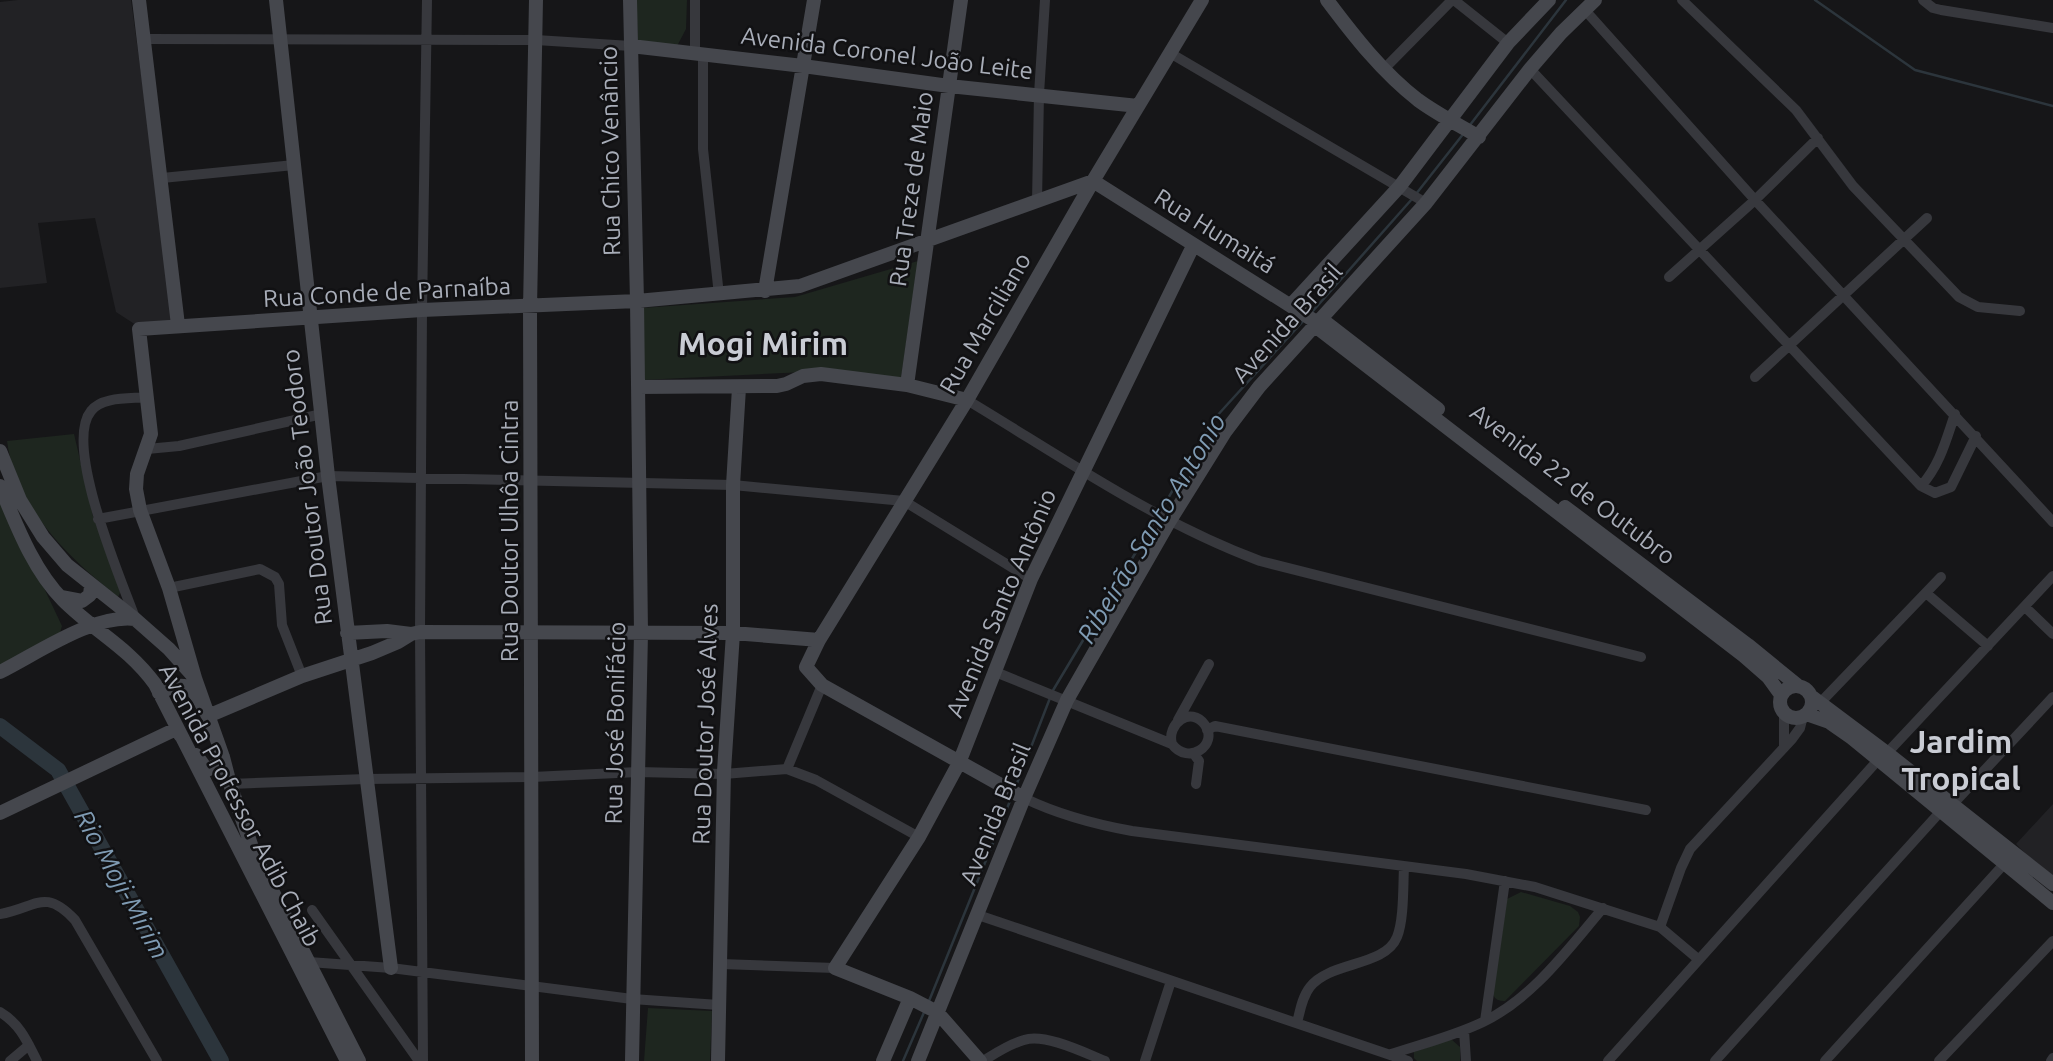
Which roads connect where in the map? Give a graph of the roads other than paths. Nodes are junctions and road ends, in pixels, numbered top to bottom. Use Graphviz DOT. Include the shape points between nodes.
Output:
graph roads {
  1 [pos="139,0"];
  2 [pos="276,0"];
  3 [pos="427,0"];
  4 [pos="536,0"];
  5 [pos="630,0"];
  6 [pos="695,0"];
  7 [pos="814,0"];
  8 [pos="961,0"];
  9 [pos="1045,0"];
  10 [pos="1202,0"];
  11 [pos="1326,0"];
  12 [pos="1453,0"];
  13 [pos="1549,0"];
  14 [pos="1682,0"];
  15 [pos="1923,0"];
  16 [pos="1590,5"];
  17 [pos="2053,28"];
  18 [pos="145,39"];
  19 [pos="281,40"];
  20 [pos="428,40"];
  21 [pos="537,40"];
  22 [pos="1508,43"];
  23 [pos="631,46"];
  24 [pos="1170,53"];
  25 [pos="699,54"];
  26 [pos="803,66"];
  27 [pos="1384,69"];
  28 [pos="1530,69"];
  29 [pos="949,86"];
  30 [pos="1039,94"];
  31 [pos="1138,106"];
  32 [pos="1454,122"];
  33 [pos="1475,134"];
  34 [pos="1818,138"];
  35 [pos="294,165"];
  36 [pos="162,178"];
  37 [pos="1093,181"];
  38 [pos="1404,189"];
  39 [pos="1755,200"];
  40 [pos="1423,201"];
  41 [pos="1037,202"];
  42 [pos="1927,218"];
  43 [pos="1905,239"];
  44 [pos="927,242"];
  45 [pos="1193,246"];
  46 [pos="1700,250"];
  47 [pos="1669,277"];
  48 [pos="765,290"];
  49 [pos="719,295"];
  50 [pos="1844,295"];
  51 [pos="637,302"];
  52 [pos="530,308"];
  53 [pos="422,310"];
  54 [pos="2020,311"];
  55 [pos="1308,316"];
  56 [pos="310,317"];
  57 [pos="178,325"];
  58 [pos="1788,347"];
  59 [pos="1755,377"];
  60 [pos="907,385"];
  61 [pos="638,387"];
  62 [pos="739,388"];
  63 [pos="148,397"];
  64 [pos="967,400"];
  65 [pos="322,414"];
  66 [pos="1955,414"];
  67 [pos="1976,436"];
  68 [pos="147,449"];
  69 [pos="0,451"];
  70 [pos="1084,470"];
  71 [pos="328,476"];
  72 [pos="421,479"];
  73 [pos="532,480"];
  74 [pos="640,483"];
  75 [pos="733,485"];
  76 [pos="0,486"];
  77 [pos="1921,486"];
  78 [pos="904,501"];
  79 [pos="140,510"];
  80 [pos="1161,517"];
  81 [pos="98,519"];
  82 [pos="2053,522"];
  83 [pos="2053,576"];
  84 [pos="1941,577"];
  85 [pos="1031,579"];
  86 [pos="91,586"];
  87 [pos="169,588"];
  88 [pos="1926,593"];
  89 [pos="60,597"];
  90 [pos="2025,607"];
  91 [pos="135,619"];
  92 [pos="89,625"];
  93 [pos="533,631"];
  94 [pos="347,633"];
  95 [pos="416,633"];
  96 [pos="733,633"];
  97 [pos="641,634"];
  98 [pos="2053,634"];
  99 [pos="819,640"];
  100 [pos="1988,646"];
  101 [pos="1641,657"];
  102 [pos="350,660"];
  103 [pos="1209,664"];
  104 [pos="993,670"];
  105 [pos="0,672"];
  106 [pos="302,677"];
  107 [pos="195,678"];
  108 [pos="822,685"];
  109 [pos="1797,685"];
  110 [pos="159,693"];
  111 [pos="1781,695"];
  112 [pos="2053,696"];
  113 [pos="1063,698"];
  114 [pos="1816,699"];
  115 [pos="1784,713"];
  116 [pos="1804,715"];
  117 [pos="208,716"];
  118 [pos="1178,720"];
  119 [pos="176,729"];
  120 [pos="1207,730"];
  121 [pos="1172,744"];
  122 [pos="1784,747"];
  123 [pos="1194,754"];
  124 [pos="1883,756"];
  125 [pos="223,757"];
  126 [pos="959,763"];
  127 [pos="207,769"];
  128 [pos="787,769"];
  129 [pos="638,772"];
  130 [pos="724,774"];
  131 [pos="422,777"];
  132 [pos="532,777"];
  133 [pos="366,779"];
  134 [pos="230,784"];
  135 [pos="1196,784"];
  136 [pos="1020,797"];
  137 [pos="1946,808"];
  138 [pos="1646,810"];
  139 [pos="0,813"];
  140 [pos="919,836"];
  141 [pos="2005,863"];
  142 [pos="1404,867"];
  143 [pos="1505,881"];
  144 [pos="2053,884"];
  145 [pos="2053,903"];
  146 [pos="1603,908"];
  147 [pos="312,911"];
  148 [pos="0,914"];
  149 [pos="978,915"];
  150 [pos="1660,927"];
  151 [pos="2053,940"];
  152 [pos="1698,959"];
  153 [pos="309,962"];
  154 [pos="722,964"];
  155 [pos="349,965"];
  156 [pos="391,968"];
  157 [pos="835,968"];
  158 [pos="423,972"];
  159 [pos="1171,981"];
  160 [pos="533,986"];
  161 [pos="632,999"];
  162 [pos="719,1004"];
  163 [pos="924,1005"];
  164 [pos="0,1012"];
  165 [pos="1485,1021"];
  166 [pos="1297,1023"];
  167 [pos="1464,1030"];
  168 [pos="29,1045"];
  169 [pos="1391,1054"];
  170 [pos="10,1061"];
  171 [pos="37,1061"];
  172 [pos="157,1061"];
  173 [pos="347,1061"];
  174 [pos="359,1061"];
  175 [pos="421,1061"];
  176 [pos="532,1061"];
  177 [pos="632,1061"];
  178 [pos="718,1061"];
  179 [pos="883,1061"];
  180 [pos="918,1061"];
  181 [pos="982,1061"];
  182 [pos="1105,1061"];
  183 [pos="1145,1061"];
  184 [pos="1408,1061"];
  185 [pos="1466,1061"];
  186 [pos="1608,1061"];
  187 [pos="1715,1061"];
  188 [pos="1825,1061"];
  189 [pos="1939,1061"];
  1 -- 18 [label="street"];
  2 -- 19 [label="street, Rua Doutor João Teodoro"];
  3 -- 20 [label="street"];
  4 -- 21 [label="street, Rua Doutor Ulhôa Cintra"];
  5 -- 23 [label="street, Rua Chico Venâncio"];
  6 -- 25 [label="street"];
  7 -- 26 [label="street"];
  8 -- 29 [label="street, Rua Treze de Maio"];
  9 -- 30 [label="street"];
  10 -- 24 [label="street, Rua Marciliano"];
  11 -- 27 [label="street"];
  12 -- 22 [label="street"];
  12 -- 27 [label="street"];
  13 -- 22 [label="street, Avenida Brasil"];
  14 -- 34 [label="street" via="1796,110"];
  15 -- 17 [label="street" via="1941,10"];
  16 -- 28 [label="street, Avenida Brasil"];
  16 -- 39 [label="street"];
  18 -- 19 [label="street"];
  18 -- 36 [label="street"];
  19 -- 20 [label="street"];
  19 -- 35 [label="street, Rua Doutor João Teodoro"];
  20 -- 21 [label="street"];
  20 -- 53 [label="street"];
  21 -- 23 [label="street"];
  21 -- 52 [label="street, Rua Doutor Ulhôa Cintra"];
  22 -- 32 [label="street, Avenida Brasil"];
  23 -- 25 [label="street, Avenida Coronel João Leite"];
  23 -- 51 [label="street, Rua Chico Venâncio"];
  24 -- 31 [label="street, Rua Marciliano"];
  24 -- 38 [label="street"];
  25 -- 26 [label="street, Avenida Coronel João Leite"];
  25 -- 49 [label="street" via="703,149"];
  26 -- 29 [label="street, Avenida Coronel João Leite"];
  26 -- 48 [label="street"];
  27 -- 32 [label="street" via="1420,101"];
  28 -- 33 [label="street, Avenida Brasil"];
  28 -- 46 [label="street"];
  29 -- 30 [label="street, Avenida Coronel João Leite"];
  29 -- 44 [label="street, Rua Treze de Maio"];
  30 -- 31 [label="street, Avenida Coronel João Leite"];
  30 -- 41 [label="street"];
  31 -- 37 [label="street, Rua Marciliano"];
  32 -- 33 [label="street"];
  32 -- 38 [label="street, Avenida Brasil"];
  33 -- 40 [label="street, Avenida Brasil"];
  34 -- 39 [label="street"];
  34 -- 43 [label="street" via="1853,186"];
  35 -- 36 [label="street"];
  35 -- 56 [label="street, Rua Doutor João Teodoro"];
  36 -- 57 [label="street"];
  37 -- 41 [label="street, Rua Conde de Parnaíba"];
  37 -- 45 [label="street, Rua Humaitá"];
  37 -- 64 [label="street, Rua Marciliano"];
  38 -- 40 [label="street"];
  38 -- 55 [label="street, Avenida Brasil"];
  39 -- 46 [label="street"];
  39 -- 50 [label="street"];
  40 -- 55 [label="street, Avenida Brasil"];
  41 -- 44 [label="street, Rua Conde de Parnaíba"];
  42 -- 43 [label="street"];
  43 -- 50 [label="street"];
  43 -- 54 [label="street" via="1959,297 1978,307"];
  44 -- 48 [label="street, Rua Conde de Parnaíba" via="800,286"];
  44 -- 60 [label="street, Rua Treze de Maio"];
  45 -- 55 [label="street, Rua Humaitá"];
  45 -- 70 [label="street, Avenida Santo Antônio"];
  46 -- 47 [label="street"];
  46 -- 58 [label="street"];
  48 -- 49 [label="street, Rua Conde de Parnaíba"];
  49 -- 51 [label="street, Rua Conde de Parnaíba"];
  50 -- 58 [label="street"];
  50 -- 66 [label="street"];
  51 -- 52 [label="street, Rua Conde de Parnaíba"];
  51 -- 61 [label="street, Rua Chico Venâncio"];
  52 -- 53 [label="street, Rua Conde de Parnaíba"];
  52 -- 73 [label="street, Rua Doutor Ulhôa Cintra"];
  53 -- 56 [label="street, Rua Conde de Parnaíba"];
  53 -- 72 [label="street"];
  55 -- 80 [label="street, Avenida Brasil"];
  55 -- 109 [label="street, Avenida 22 de Outubro"];
  55 -- 111 [label="street, Avenida 22 de Outubro" via="1745,656"];
  56 -- 57 [label="street, Rua Conde de Parnaíba"];
  56 -- 65 [label="street, Rua Doutor João Teodoro"];
  57 -- 63 [label="street, Rua Conde de Parnaíba" via="139,329"];
  58 -- 59 [label="street"];
  58 -- 77 [label="street"];
  60 -- 62 [label="street" via="811,374 786,384"];
  60 -- 64 [label="street"];
  61 -- 62 [label="street"];
  61 -- 74 [label="street, Rua José Bonifácio"];
  62 -- 75 [label="street, Rua Doutor José Alves"];
  63 -- 68 [label="street" via="151,434"];
  63 -- 81 [label="street" via="108,401 91,411 86,421 86,462"];
  64 -- 70 [label="street"];
  64 -- 78 [label="street, Rua Marciliano"];
  65 -- 68 [label="street"];
  65 -- 71 [label="street, Rua Doutor João Teodoro"];
  66 -- 67 [label="street"];
  66 -- 77 [label="street" via="1940,458"];
  67 -- 77 [label="street" via="1951,487 1935,494"];
  67 -- 82 [label="street"];
  68 -- 79 [label="street" via="137,474"];
  69 -- 86 [label="street, Avenida Professor Adib Chaib" via="20,500 43,537"];
  70 -- 80 [label="street"];
  70 -- 85 [label="street, Avenida Santo Antônio"];
  71 -- 72 [label="street"];
  71 -- 79 [label="street"];
  71 -- 94 [label="street, Rua Doutor João Teodoro"];
  72 -- 73 [label="street"];
  72 -- 95 [label="street"];
  73 -- 74 [label="street"];
  73 -- 93 [label="street, Rua Doutor Ulhôa Cintra"];
  74 -- 75 [label="street"];
  74 -- 97 [label="street, Rua José Bonifácio"];
  75 -- 78 [label="street"];
  75 -- 96 [label="street, Rua Doutor José Alves"];
  76 -- 89 [label="street, Avenida Professor Adib Chaib" via="37,564"];
  78 -- 85 [label="street"];
  78 -- 99 [label="street, Rua Marciliano"];
  79 -- 81 [label="street"];
  79 -- 87 [label="street"];
  80 -- 101 [label="street" via="1260,561"];
  80 -- 113 [label="street, Avenida Brasil"];
  81 -- 91 [label="street"];
  83 -- 90 [label="street"];
  84 -- 88 [label="street"];
  85 -- 104 [label="street, Avenida Santo Antônio"];
  86 -- 89 [label="street" via="90,595 82,601"];
  86 -- 91 [label="street, Avenida Professor Adib Chaib"];
  87 -- 106 [label="street" via="260,569 269,573 279,584 282,625"];
  87 -- 107 [label="street"];
  88 -- 100 [label="street"];
  88 -- 114 [label="street"];
  89 -- 92 [label="street, Avenida Professor Adib Chaib"];
  90 -- 98 [label="street"];
  90 -- 100 [label="street"];
  91 -- 92 [label="street"];
  91 -- 107 [label="street, Avenida Professor Adib Chaib"];
  92 -- 105 [label="street"];
  92 -- 110 [label="street, Avenida Professor Adib Chaib" via="141,664"];
  93 -- 95 [label="street"];
  93 -- 97 [label="street"];
  93 -- 132 [label="street, Rua Doutor Ulhôa Cintra"];
  94 -- 95 [label="street"];
  94 -- 102 [label="street, Rua Doutor João Teodoro"];
  95 -- 102 [label="street"];
  95 -- 131 [label="street"];
  96 -- 97 [label="street"];
  96 -- 99 [label="street"];
  96 -- 130 [label="street, Rua Doutor José Alves"];
  97 -- 129 [label="street, Rua José Bonifácio"];
  99 -- 108 [label="street, Rua Marciliano" via="806,667"];
  100 -- 124 [label="street"];
  102 -- 106 [label="street"];
  102 -- 133 [label="street, Rua Doutor João Teodoro"];
  103 -- 118 [label="street"];
  104 -- 113 [label="street"];
  104 -- 126 [label="street, Avenida Santo Antônio"];
  106 -- 117 [label="street"];
  107 -- 117 [label="street, Avenida Professor Adib Chaib"];
  108 -- 126 [label="street"];
  108 -- 128 [label="street"];
  109 -- 111 [label="street"];
  109 -- 114 [label="street"];
  110 -- 117 [label="street" via="176,685 189,686"];
  110 -- 119 [label="street, Avenida Professor Adib Chaib"];
  111 -- 115 [label="street"];
  112 -- 137 [label="street"];
  113 -- 121 [label="street"];
  113 -- 136 [label="street, Avenida Brasil"];
  114 -- 116 [label="street"];
  114 -- 124 [label="street"];
  115 -- 116 [label="street" via="1794,718"];
  115 -- 122 [label="street"];
  116 -- 122 [label="street"];
  116 -- 124 [label="street" via="1835,726"];
  117 -- 125 [label="street, Avenida Professor Adib Chaib"];
  118 -- 120 [label="street" via="1195,717"];
  118 -- 121 [label="street" via="1171,731"];
  119 -- 127 [label="street"];
  119 -- 139 [label="street"];
  119 -- 173 [label="street, Avenida Professor Adib Chaib"];
  120 -- 123 [label="street" via="1207,742"];
  120 -- 138 [label="street" via="1215,726"];
  121 -- 123 [label="street" via="1181,752"];
  122 -- 150 [label="street" via="1690,849"];
  123 -- 135 [label="street" via="1199,761"];
  124 -- 137 [label="street"];
  124 -- 152 [label="street"];
  125 -- 127 [label="street"];
  125 -- 134 [label="street, Avenida Professor Adib Chaib"];
  126 -- 136 [label="street"];
  126 -- 140 [label="street, Avenida Santo Antônio"];
  127 -- 134 [label="street"];
  128 -- 130 [label="street"];
  128 -- 140 [label="street"];
  129 -- 130 [label="street"];
  129 -- 132 [label="street"];
  129 -- 161 [label="street, Rua José Bonifácio"];
  130 -- 154 [label="street, Rua Doutor José Alves"];
  131 -- 132 [label="street"];
  131 -- 133 [label="street"];
  131 -- 158 [label="street"];
  132 -- 160 [label="street, Rua Doutor Ulhôa Cintra"];
  133 -- 134 [label="street"];
  133 -- 156 [label="street, Rua Doutor João Teodoro"];
  134 -- 153 [label="street, Avenida Professor Adib Chaib" via="256,859"];
  136 -- 142 [label="street" via="1065,816 1120,828"];
  136 -- 149 [label="street, Avenida Brasil"];
  137 -- 141 [label="street"];
  137 -- 144 [label="street"];
  137 -- 187 [label="street"];
  140 -- 157 [label="street, Avenida Santo Antônio"];
  141 -- 145 [label="street"];
  141 -- 188 [label="street"];
  142 -- 143 [label="street"];
  142 -- 166 [label="street" via="1400,923 1391,947 1318,979 1303,1000"];
  143 -- 146 [label="street"];
  143 -- 165 [label="street"];
  146 -- 150 [label="street"];
  146 -- 165 [label="street" via="1556,963"];
  147 -- 155 [label="street"];
  148 -- 172 [label="street" via="44,901 64,909 75,920"];
  149 -- 159 [label="street"];
  149 -- 163 [label="street, Avenida Brasil"];
  150 -- 152 [label="street"];
  151 -- 189 [label="street"];
  152 -- 186 [label="street"];
  153 -- 155 [label="street"];
  153 -- 174 [label="street, Avenida Professor Adib Chaib"];
  154 -- 157 [label="street"];
  154 -- 162 [label="street, Rua Doutor José Alves"];
  155 -- 156 [label="street"];
  155 -- 175 [label="street"];
  156 -- 158 [label="street"];
  157 -- 163 [label="street"];
  158 -- 160 [label="street"];
  158 -- 175 [label="street"];
  159 -- 166 [label="street"];
  159 -- 183 [label="street"];
  160 -- 161 [label="street"];
  160 -- 176 [label="street, Rua Doutor Ulhôa Cintra"];
  161 -- 162 [label="street"];
  161 -- 177 [label="street, Rua José Bonifácio"];
  162 -- 178 [label="street, Rua Doutor José Alves"];
  163 -- 179 [label="street, Avenida Brasil"];
  163 -- 180 [label="street, Avenida Brasil"];
  163 -- 181 [label="street"];
  164 -- 168 [label="street" via="21,1029"];
  165 -- 167 [label="street"];
  166 -- 169 [label="street"];
  167 -- 169 [label="street"];
  167 -- 185 [label="street"];
  168 -- 170 [label="street"];
  168 -- 171 [label="street"];
  169 -- 184 [label="street"];
  181 -- 182 [label="street" via="1026,1039 1040,1039"];
}
